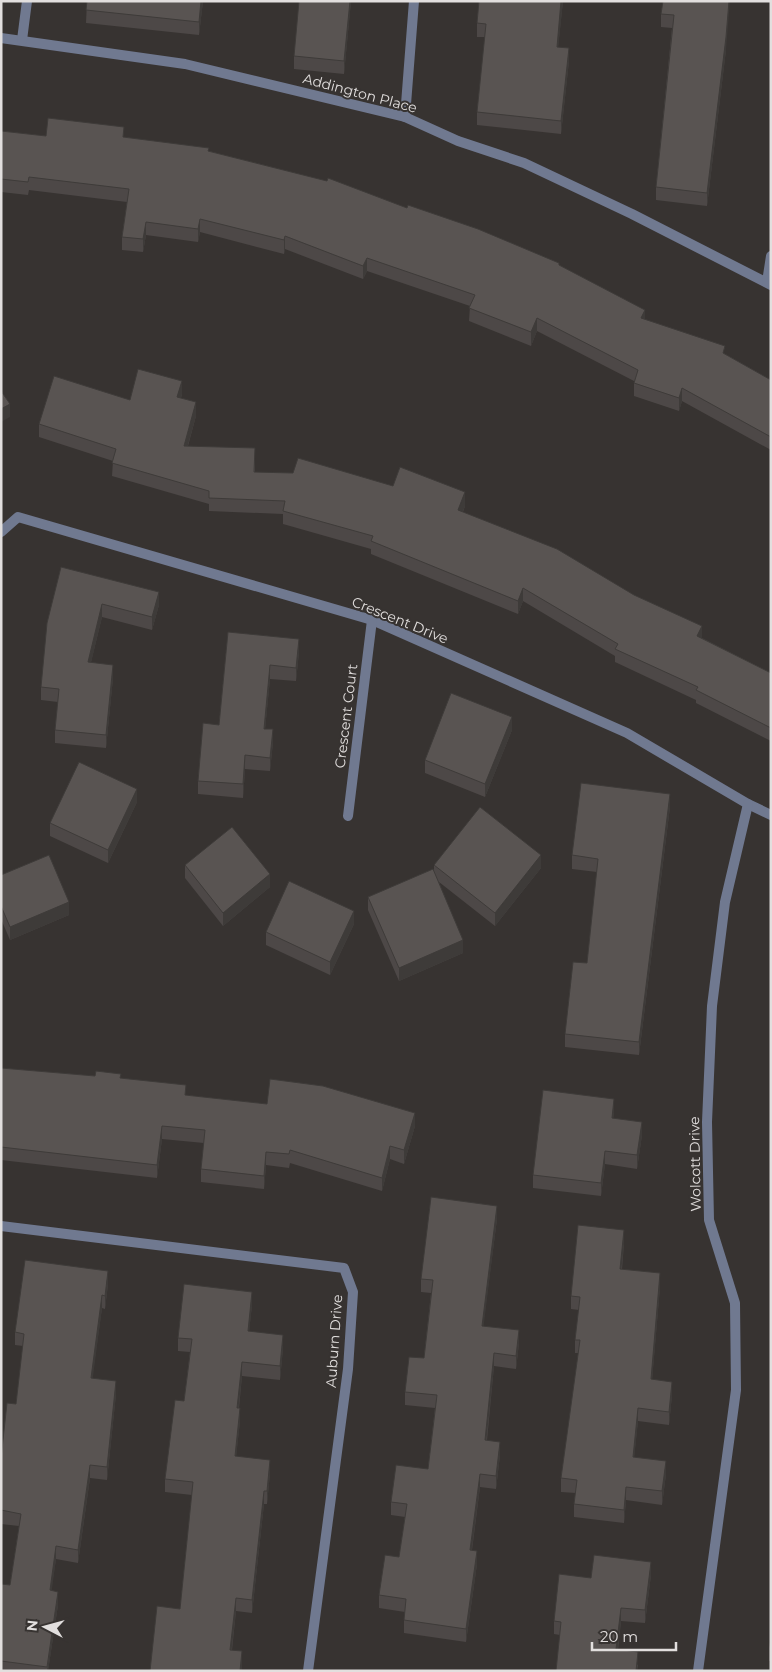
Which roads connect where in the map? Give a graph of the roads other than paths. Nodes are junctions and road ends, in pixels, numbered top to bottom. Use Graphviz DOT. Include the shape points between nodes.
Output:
graph roads {
  1 [pos="28,1"];
  2 [pos="414,1"];
  3 [pos="1,38"];
  4 [pos="22,40"];
  5 [pos="405,117"];
  6 [pos="771,256"];
  7 [pos="769,284"];
  8 [pos="1,532"];
  9 [pos="372,620"];
  10 [pos="748,804"];
  11 [pos="771,815"];
  12 [pos="348,816"];
  13 [pos="1,1226"];
  14 [pos="308,1671"];
  15 [pos="698,1671"];
  1 -- 4 [label="street"];
  2 -- 5 [label="street"];
  3 -- 4 [label="street, Addington Place"];
  4 -- 5 [label="street, Addington Place" via="185,64"];
  5 -- 7 [label="street, Addington Place" via="524,163"];
  6 -- 7 [label="street"];
  8 -- 9 [label="street, Crescent Drive" via="18,517"];
  9 -- 10 [label="street, Crescent Drive" via="627,733"];
  9 -- 12 [label="street, Crescent Court"];
  10 -- 11 [label="street, Crescent Drive"];
  10 -- 15 [label="street, Wolcott Drive" via="725,902 712,1006 707,1122 709,1220 735,1303 736,1390"];
  13 -- 14 [label="street, Auburn Drive" via="344,1268 353,1292 348,1369"];
}
